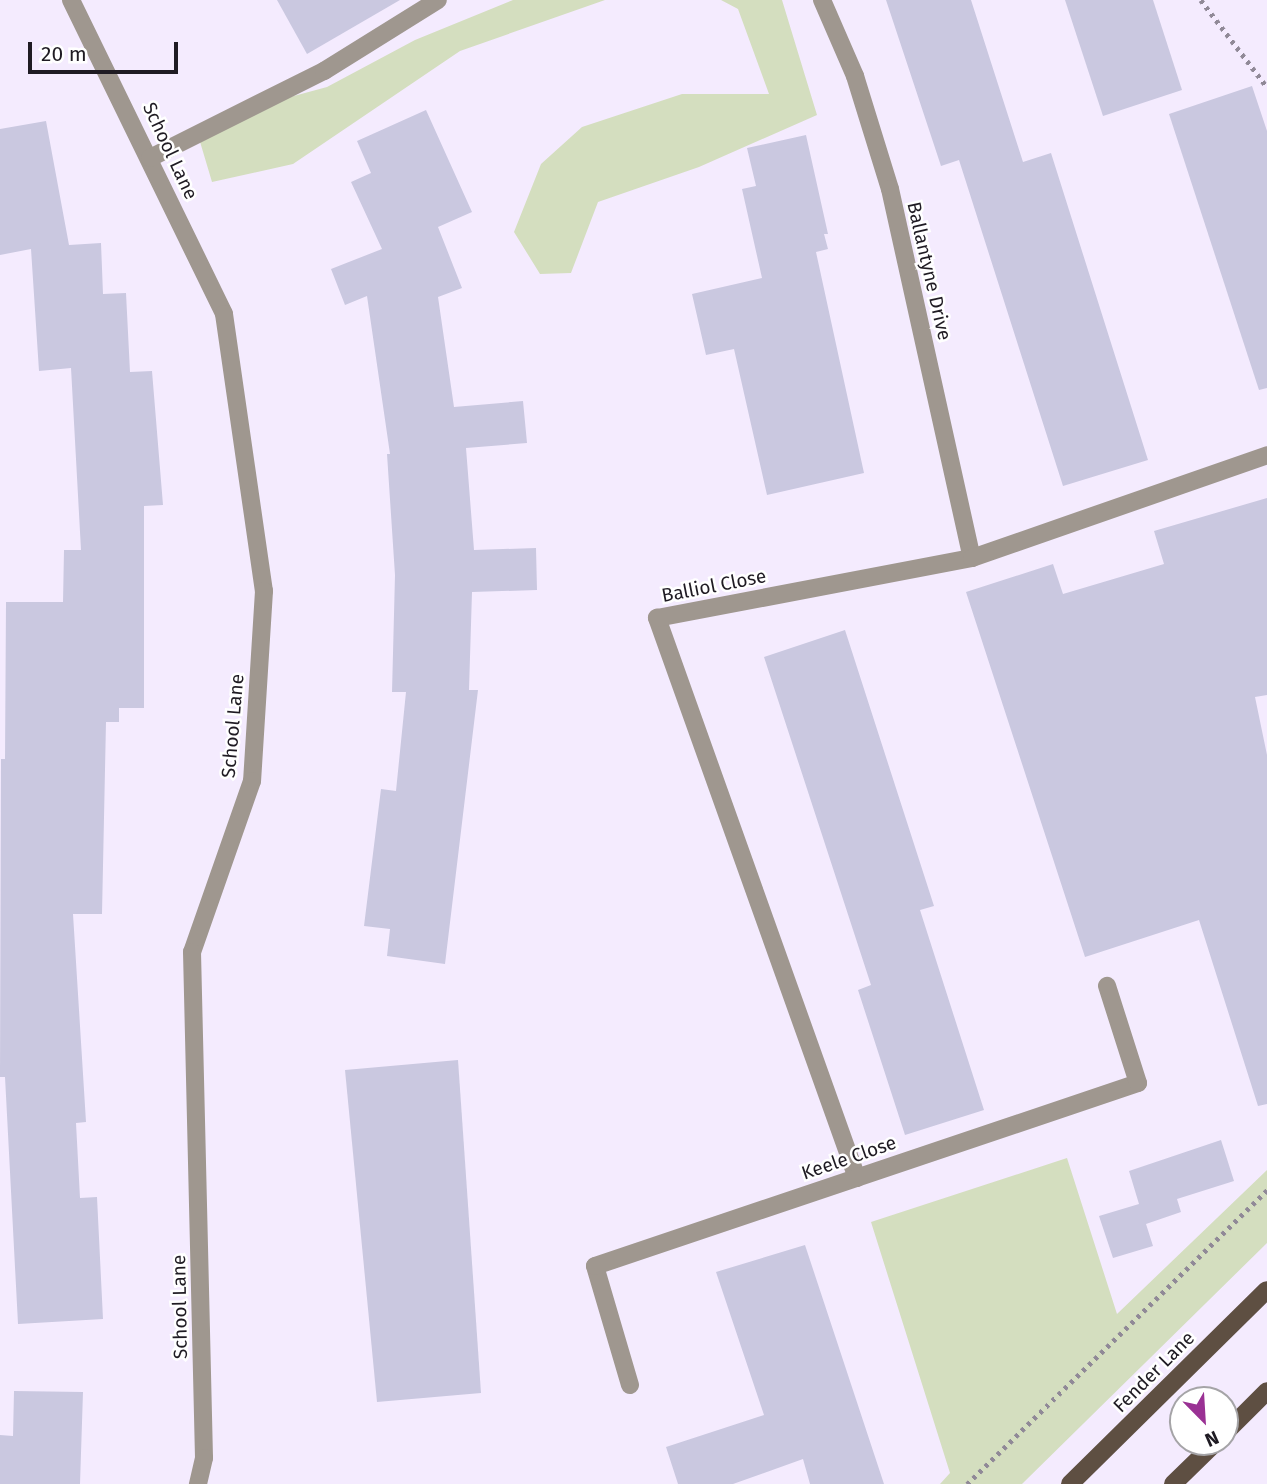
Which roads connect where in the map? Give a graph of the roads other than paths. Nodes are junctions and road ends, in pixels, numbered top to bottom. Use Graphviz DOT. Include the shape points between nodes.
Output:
graph roads {
  1 [pos="71,0"];
  2 [pos="438,0"];
  3 [pos="822,0"];
  4 [pos="150,158"];
  5 [pos="1267,456"];
  6 [pos="972,558"];
  7 [pos="1107,986"];
  8 [pos="857,1178"];
  9 [pos="1267,1290"];
  10 [pos="630,1385"];
  11 [pos="1267,1391"];
  12 [pos="1239,1419"];
  13 [pos="1202,1456"];
  14 [pos="198,1484"];
  15 [pos="1070,1484"];
  16 [pos="1173,1484"];
  1 -- 4 [label="street, School Lane"];
  2 -- 4 [label="street" via="324,71"];
  3 -- 6 [label="street, Ballantyne Drive" via="855,76 890,189"];
  4 -- 14 [label="street, School Lane" via="224,314 264,591 252,781 192,952 204,1458"];
  5 -- 6 [label="street, Balliol Close"];
  6 -- 8 [label="street, Balliol Close" via="657,618"];
  7 -- 8 [label="street, Keele Close" via="1138,1083"];
  8 -- 10 [label="street, Keele Close" via="595,1266"];
  9 -- 15 [label="main road, Fender Lane"];
  11 -- 12 [label="main road"];
  13 -- 16 [label="main road"];
}
